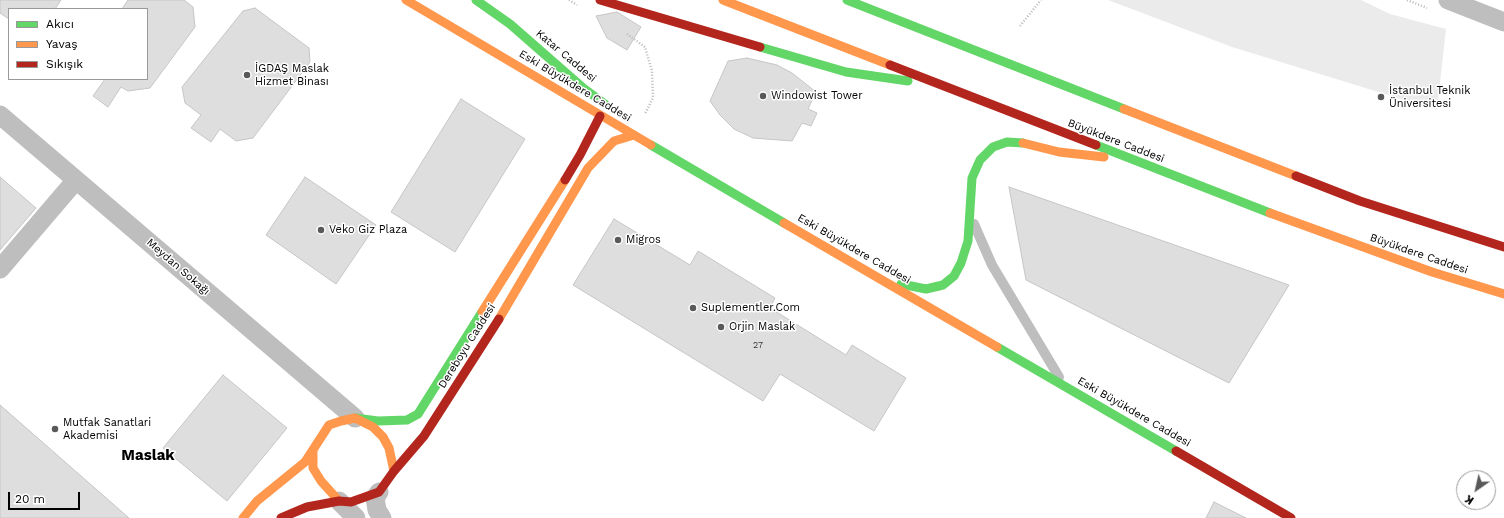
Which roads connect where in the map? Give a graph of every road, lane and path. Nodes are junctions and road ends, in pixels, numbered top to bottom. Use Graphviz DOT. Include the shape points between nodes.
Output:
graph roads {
  1 [pos="406,0"];
  2 [pos="476,0"];
  3 [pos="600,0"];
  4 [pos="723,0"];
  5 [pos="847,0"];
  6 [pos="1041,0"];
  7 [pos="1448,0"];
  8 [pos="1504,22"];
  9 [pos="1020,26"];
  10 [pos="634,38"];
  11 [pos="942,86"];
  12 [pos="0,115"];
  13 [pos="600,116"];
  14 [pos="634,135"];
  15 [pos="1120,156"];
  16 [pos="76,180"];
  17 [pos="970,215"];
  18 [pos="1483,241"];
  19 [pos="1504,241"];
  20 [pos="1504,247"];
  21 [pos="0,269"];
  22 [pos="886,281"];
  23 [pos="1504,294"];
  24 [pos="1063,384"];
  25 [pos="355,418"];
  26 [pos="313,452"];
  27 [pos="394,471"];
  28 [pos="379,492"];
  29 [pos="339,501"];
  30 [pos="243,518"];
  31 [pos="281,518"];
  32 [pos="356,518"];
  33 [pos="382,518"];
  34 [pos="1291,518"];
  1 -- 13 [label="main road, Eski Büyükdere Caddesi"];
  2 -- 14 [label="main road, Katar Caddesi" via="616,111"];
  3 -- 11 [label="main road" via="846,72"];
  4 -- 11 [label="main road, Büyükdere Caddesi"];
  5 -- 18 [label="main road" via="1360,201"];
  6 -- 9 [label="path"];
  7 -- 8 [label="street"];
  10 -- 14 [label="path" via="645,47 652,71 653,98"];
  11 -- 15 [label="main road, Büyükdere Caddesi"];
  12 -- 16 [label="street, Meydan Sokağı"];
  13 -- 14 [label="main road, Eski Büyükdere Caddesi"];
  13 -- 25 [label="main road, Dereboyu Caddesi" via="580,155 418,414 407,420 378,421"];
  14 -- 22 [label="main road, Eski Büyükdere Caddesi"];
  14 -- 27 [label="main road, Dereboyu Caddesi" via="614,141 588,168 463,377 424,436"];
  15 -- 17 [label="main road" via="1097,158 1059,152 1027,143 1006,142 993,147 980,160 972,178"];
  15 -- 23 [label="main road, Büyükdere Caddesi" via="1321,233"];
  16 -- 21 [label="street"];
  16 -- 25 [label="street, Meydan Sokağı"];
  17 -- 22 [label="main road" via="968,241 961,263 954,276 943,285 926,289"];
  17 -- 24 [label="lane" via="992,265"];
  18 -- 19 [label="main road"];
  18 -- 20 [label="main road"];
  22 -- 24 [label="main road, Eski Büyükdere Caddesi"];
  24 -- 34 [label="main road, Eski Büyükdere Caddesi"];
  25 -- 26 [label="main road" via="329,425"];
  25 -- 27 [label="main road" via="373,427 383,437 389,448"];
  26 -- 29 [label="main road" via="314,468 320,481"];
  26 -- 30 [label="main road" via="257,501"];
  27 -- 28 [label="main road, Dereboyu Caddesi"];
  28 -- 29 [label="main road" via="351,502"];
  28 -- 33 [label="street" via="375,498 377,510"];
  29 -- 31 [label="main road" via="307,507"];
  29 -- 32 [label="street"];
}
